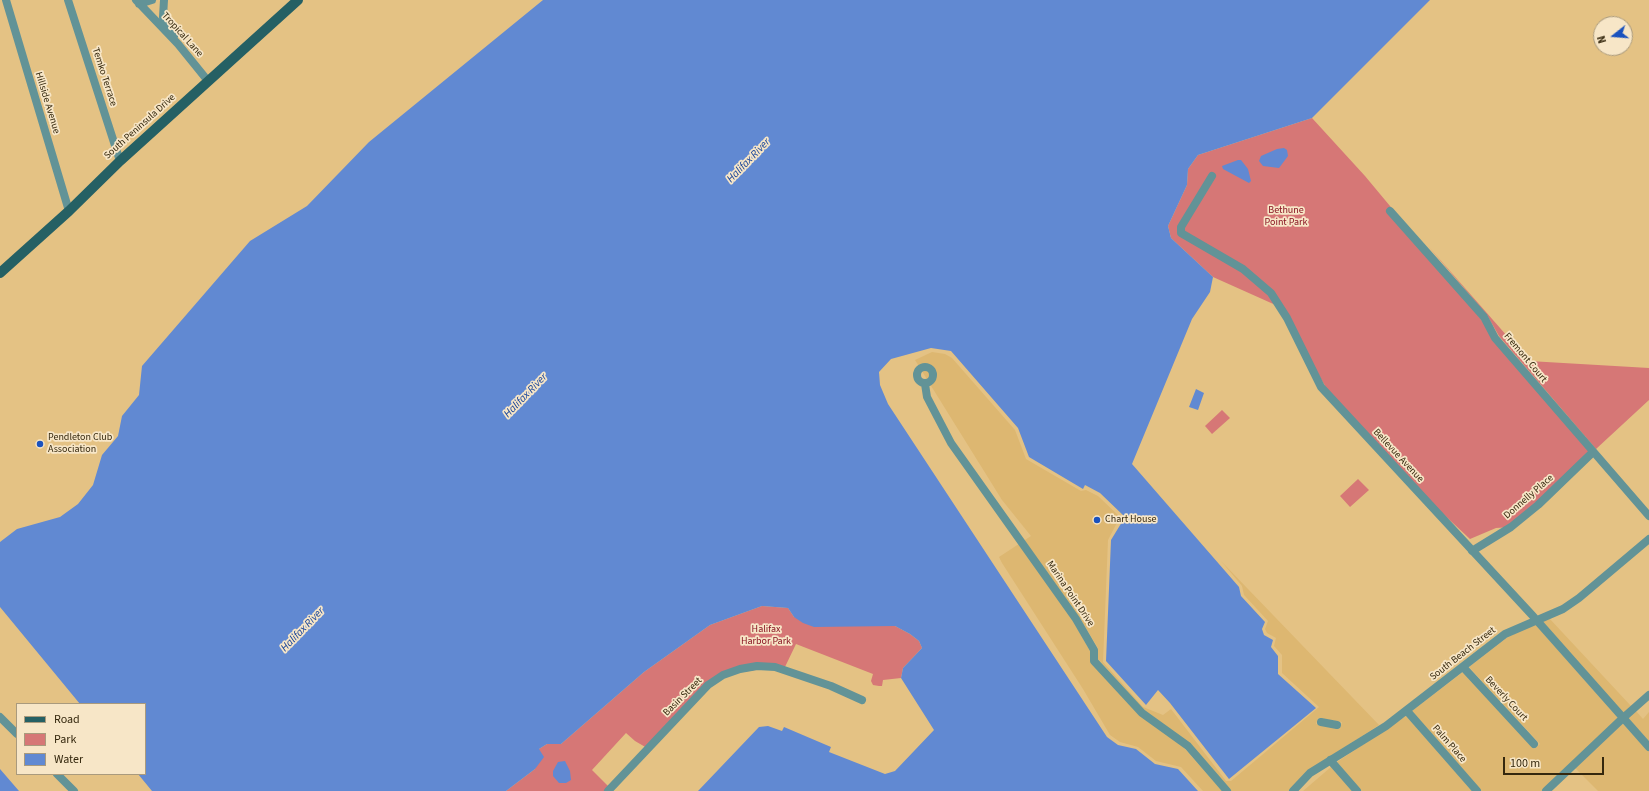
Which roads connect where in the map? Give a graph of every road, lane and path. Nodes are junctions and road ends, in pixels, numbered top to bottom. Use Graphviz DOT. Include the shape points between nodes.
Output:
graph roads {
  1 [pos="6,0"];
  2 [pos="68,0"];
  3 [pos="152,0"];
  4 [pos="164,0"];
  5 [pos="298,0"];
  6 [pos="138,2"];
  7 [pos="178,44"];
  8 [pos="208,82"];
  9 [pos="120,161"];
  10 [pos="1212,176"];
  11 [pos="69,211"];
  12 [pos="1390,211"];
  13 [pos="0,273"];
  14 [pos="926,384"];
  15 [pos="1593,452"];
  16 [pos="1649,516"];
  17 [pos="1649,539"];
  18 [pos="1472,551"];
  19 [pos="1536,620"];
  20 [pos="1463,667"];
  21 [pos="1649,695"];
  22 [pos="862,700"];
  23 [pos="1407,711"];
  24 [pos="0,717"];
  25 [pos="1623,718"];
  26 [pos="1321,722"];
  27 [pos="1337,725"];
  28 [pos="16,733"];
  29 [pos="1534,744"];
  30 [pos="1649,747"];
  31 [pos="1330,760"];
  32 [pos="58,775"];
  33 [pos="74,791"];
  34 [pos="608,791"];
  35 [pos="1227,791"];
  36 [pos="1293,791"];
  37 [pos="1357,791"];
  38 [pos="1477,791"];
  39 [pos="1546,791"];
  1 -- 11 [label="street, Hillside Avenue"];
  2 -- 9 [label="street, Temko Terrace"];
  3 -- 6 [label="street"];
  4 -- 7 [label="street" via="163,17"];
  5 -- 8 [label="main road, South Peninsula Drive"];
  6 -- 7 [label="street, Tropical Lane"];
  7 -- 8 [label="street, Tropical Lane"];
  8 -- 9 [label="main road, South Peninsula Drive"];
  9 -- 11 [label="main road, South Peninsula Drive"];
  10 -- 18 [label="street, Bellevue Avenue" via="1181,227 1181,233 1243,269 1271,293 1287,318 1321,388"];
  11 -- 13 [label="main road, South Peninsula Drive"];
  12 -- 15 [label="street, Fremont Court" via="1479,311 1495,338"];
  14 -- 35 [label="street, Marina Point Drive" via="927,397 951,443 1076,619 1094,650 1094,661 1142,713 1188,746"];
  15 -- 16 [label="street, Fremont Court"];
  15 -- 18 [label="street, Donnelly Place" via="1538,505 1511,527"];
  17 -- 19 [label="street, South Beach Street" via="1580,598 1563,609"];
  18 -- 19 [label="street, Bellevue Avenue"];
  19 -- 20 [label="street, South Beach Street" via="1506,634"];
  19 -- 25 [label="street, Bellevue Avenue"];
  20 -- 23 [label="street, South Beach Street"];
  20 -- 29 [label="street, Beverly Court"];
  21 -- 25 [label="street"];
  22 -- 34 [label="street, Basin Street" via="775,666 757,666 723,675 708,684"];
  23 -- 31 [label="street, South Beach Street"];
  23 -- 38 [label="street, Palm Place"];
  24 -- 28 [label="street"];
  25 -- 30 [label="street, Bellevue Avenue"];
  25 -- 39 [label="street"];
  26 -- 27 [label="street"];
  31 -- 36 [label="street, South Beach Street" via="1310,773"];
  31 -- 37 [label="street"];
  32 -- 33 [label="street"];
}
